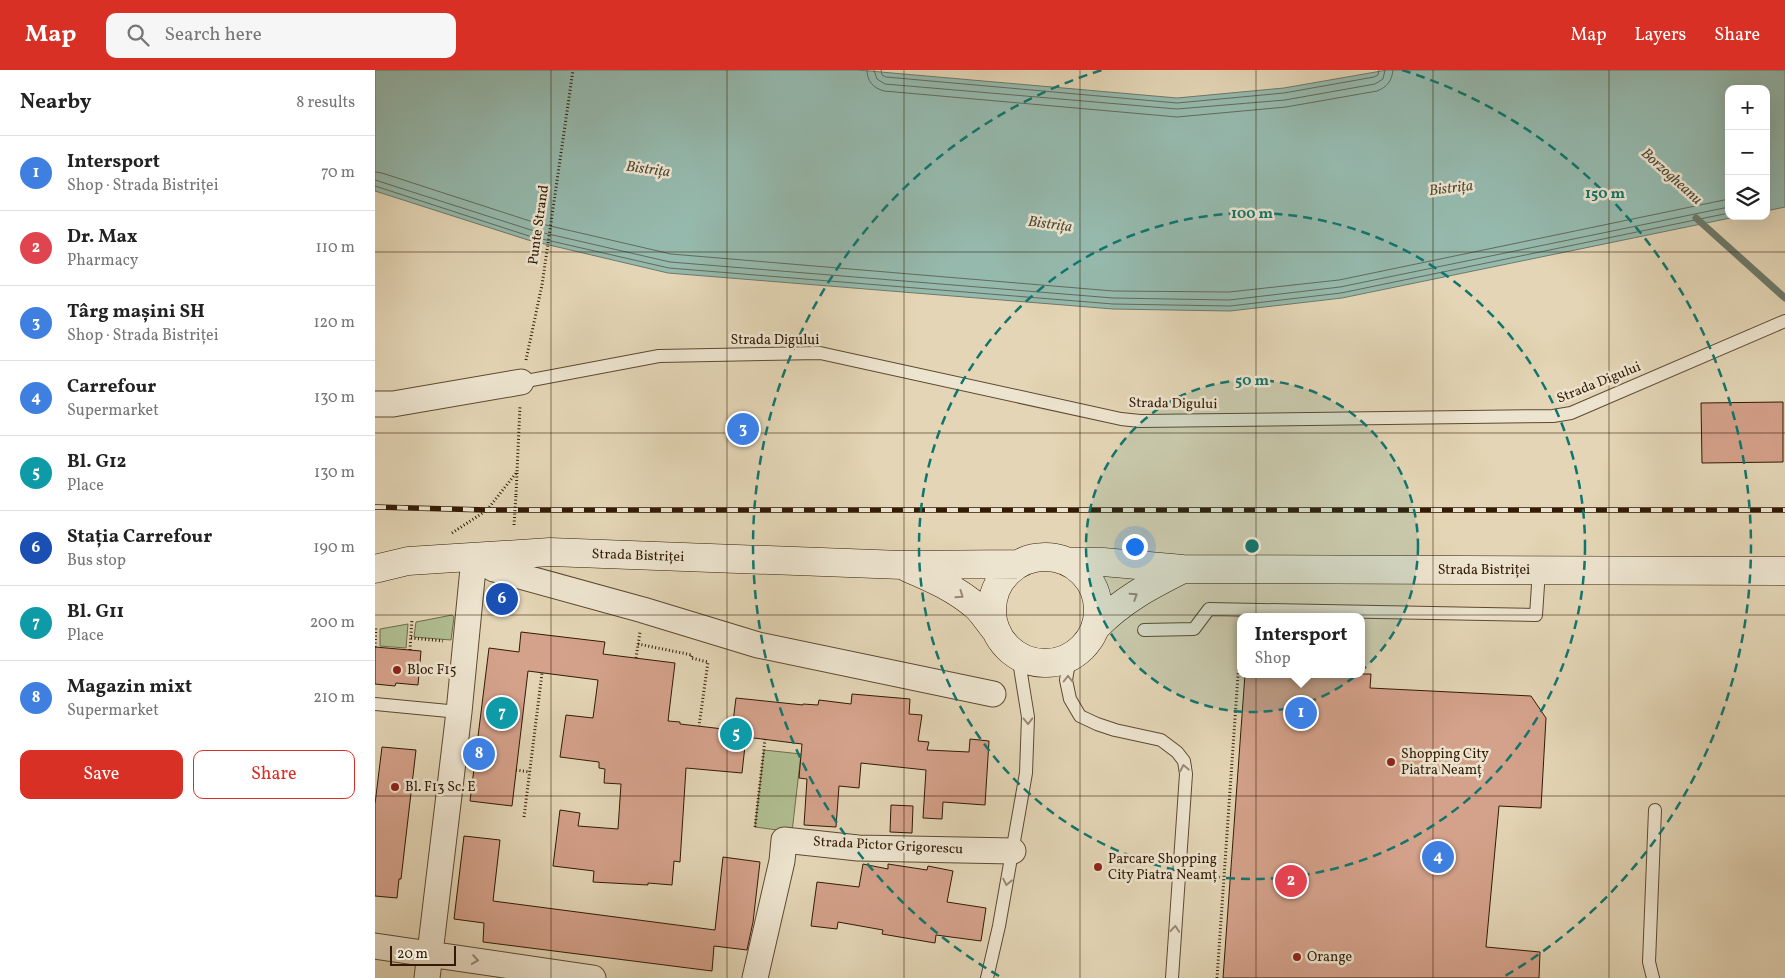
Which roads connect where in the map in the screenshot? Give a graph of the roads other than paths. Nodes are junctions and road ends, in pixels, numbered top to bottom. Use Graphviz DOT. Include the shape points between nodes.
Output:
graph roads {
  1 [pos="1780,323"];
  2 [pos="521,382"];
  3 [pos="375,404"];
  4 [pos="474,558"];
  5 [pos="1069,562"];
  6 [pos="1019,564"];
  7 [pos="902,565"];
  8 [pos="375,569"];
  9 [pos="1183,570"];
  10 [pos="1539,570"];
  11 [pos="1785,571"];
  12 [pos="1096,627"];
  13 [pos="1144,630"];
  14 [pos="997,632"];
  15 [pos="1018,656"];
  16 [pos="1070,657"];
  17 [pos="993,694"];
  18 [pos="375,704"];
  19 [pos="459,712"];
  20 [pos="1655,810"];
  21 [pos="1013,851"];
  22 [pos="375,946"];
  23 [pos="430,954"];
  24 [pos="427,978"];
  25 [pos="593,978"];
  26 [pos="755,978"];
  27 [pos="987,978"];
  28 [pos="1171,978"];
  29 [pos="1653,978"];
  1 -- 2 [label="lane, Strada Digului" via="1571,413 1553,416 1140,421 820,353 659,356"];
  2 -- 3 [label="street" via="393,404"];
  4 -- 7 [label="main road, Strada Bistriței" via="550,552"];
  4 -- 8 [label="main road, Strada Bistriței" via="408,562"];
  4 -- 17 [label="street" via="494,569 758,645"];
  4 -- 19 [label="street"];
  5 -- 6 [label="main road" via="1052,556 1035,557"];
  5 -- 9 [label="main road, Strada Bistriței"];
  5 -- 12 [label="main road" via="1082,570 1097,596 1099,612"];
  6 -- 7 [label="main road, Strada Bistriței"];
  6 -- 14 [label="main road" via="1006,573 997,586 993,601"];
  7 -- 14 [label="main road, Strada Bistriței, one-way" via="960,595 977,608"];
  9 -- 10 [label="main road, Strada Bistriței"];
  12 -- 9 [label="main road, Strada Bistriței, one-way" via="1112,611 1152,585"];
  10 -- 11 [label="main road, Strada Bistriței"];
  10 -- 13 [label="lane" via="1536,615 1209,609 1193,629"];
  12 -- 16 [label="main road" via="1086,644"];
  14 -- 15 [label="main road" via="1005,645"];
  15 -- 16 [label="main road" via="1035,662 1053,662"];
  15 -- 21 [label="lane, one-way" via="1028,717 1026,773"];
  28 -- 16 [label="lane, one-way" via="1186,774 1184,761 1161,740 1106,727 1080,716 1070,699 1066,680"];
  18 -- 19 [label="lane"];
  19 -- 23 [label="street"];
  20 -- 29 [label="lane" via="1649,962"];
  21 -- 26 [label="street, Strada Pictor Grigorescu" via="858,848 784,840"];
  21 -- 27 [label="lane, one-way"];
  22 -- 23 [label="street"];
  23 -- 24 [label="street"];
  23 -- 25 [label="street, one-way"];
}
